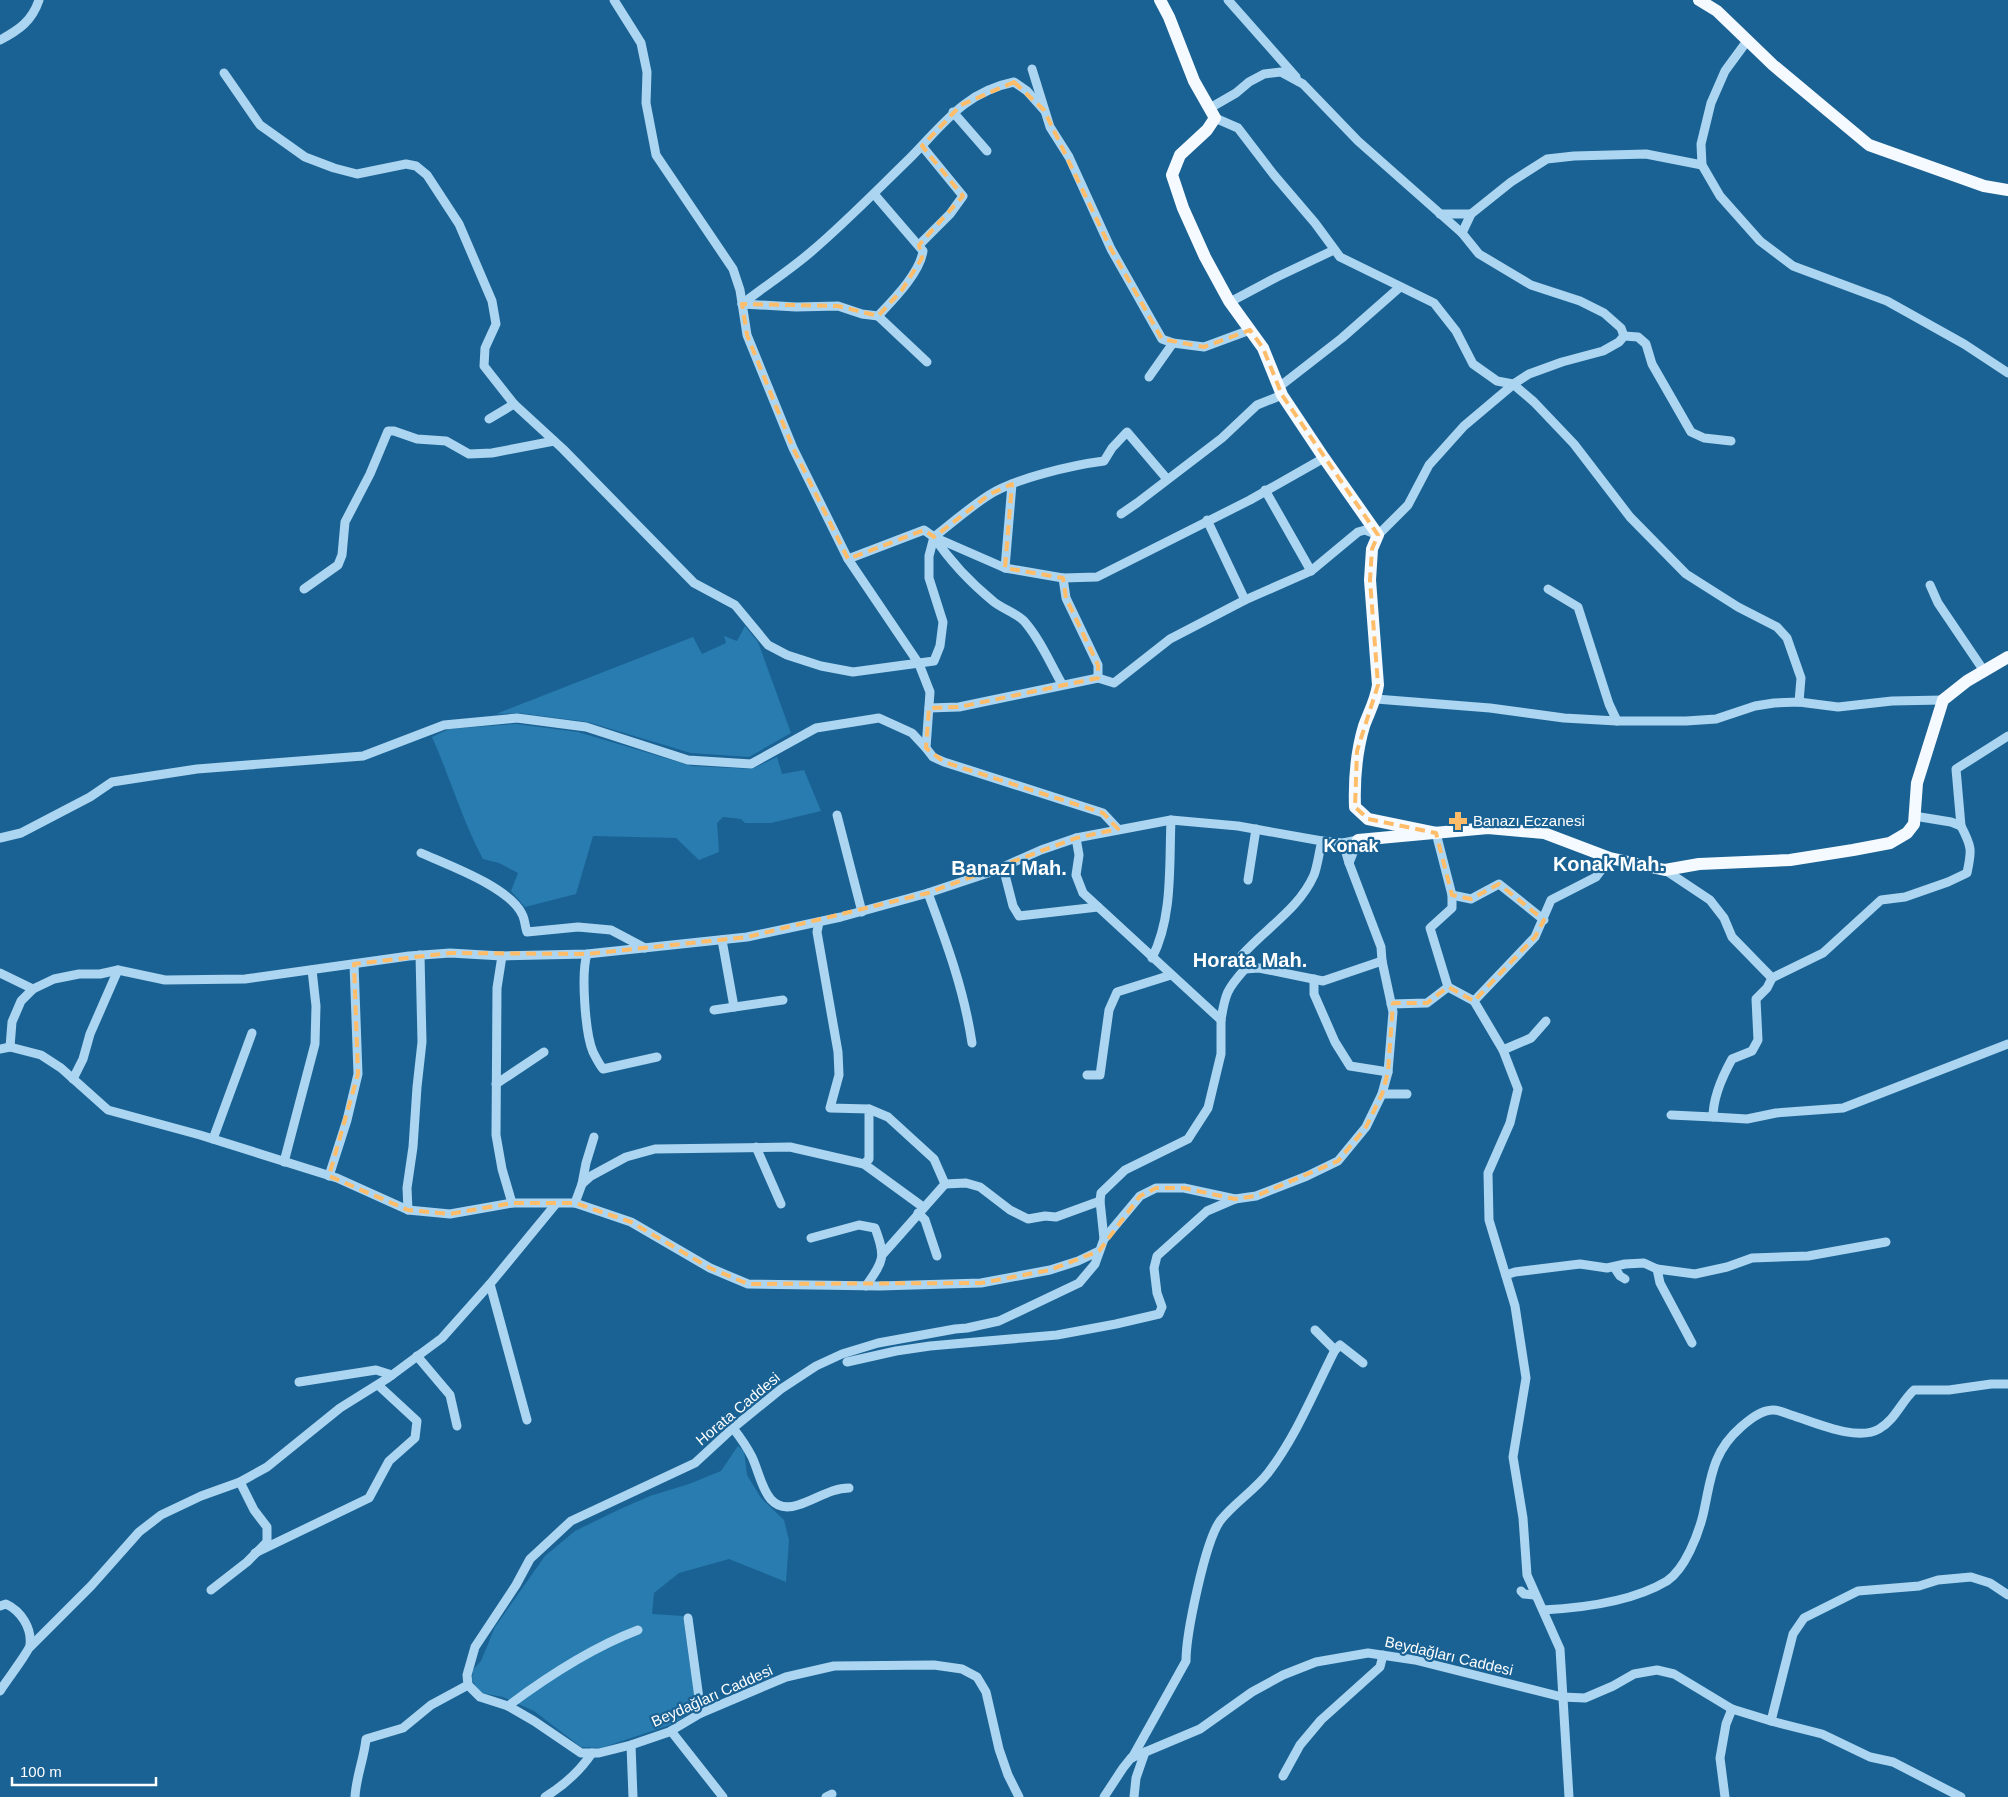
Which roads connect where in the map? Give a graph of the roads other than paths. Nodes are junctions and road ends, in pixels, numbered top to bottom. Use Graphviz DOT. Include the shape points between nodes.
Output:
graph roads {
  1 [pos="39,0"];
  2 [pos="614,0"];
  3 [pos="1160,0"];
  4 [pos="1228,0"];
  5 [pos="1699,0"];
  6 [pos="0,40"];
  7 [pos="1747,41"];
  8 [pos="1032,69"];
  9 [pos="224,73"];
  10 [pos="1301,83"];
  11 [pos="1044,110"];
  12 [pos="953,112"];
  13 [pos="1213,113"];
  14 [pos="922,146"];
  15 [pos="987,151"];
  16 [pos="1702,165"];
  17 [pos="2008,190"];
  18 [pos="874,194"];
  19 [pos="1440,214"];
  20 [pos="1471,214"];
  21 [pos="1462,233"];
  22 [pos="919,245"];
  23 [pos="1334,250"];
  24 [pos="1400,287"];
  25 [pos="1230,302"];
  26 [pos="742,304"];
  27 [pos="878,316"];
  28 [pos="1250,330"];
  29 [pos="1624,336"];
  30 [pos="1173,343"];
  31 [pos="927,362"];
  32 [pos="2008,373"];
  33 [pos="1149,377"];
  34 [pos="1513,384"];
  35 [pos="1280,391"];
  36 [pos="514,404"];
  37 [pos="489,418"];
  38 [pos="554,441"];
  39 [pos="1731,441"];
  40 [pos="1324,458"];
  41 [pos="1167,479"];
  42 [pos="1012,484"];
  43 [pos="1265,490"];
  44 [pos="1121,514"];
  45 [pos="1207,520"];
  46 [pos="1378,535"];
  47 [pos="934,537"];
  48 [pos="848,559"];
  49 [pos="1005,568"];
  50 [pos="1311,571"];
  51 [pos="1063,578"];
  52 [pos="1930,585"];
  53 [pos="304,589"];
  54 [pos="1548,589"];
  55 [pos="1245,600"];
  56 [pos="2008,657"];
  57 [pos="920,664"];
  58 [pos="1984,671"];
  59 [pos="1098,678"];
  60 [pos="1062,684"];
  61 [pos="1376,699"];
  62 [pos="1943,700"];
  63 [pos="1799,702"];
  64 [pos="929,708"];
  65 [pos="1617,721"];
  66 [pos="2008,736"];
  67 [pos="926,748"];
  68 [pos="837,815"];
  69 [pos="1914,816"];
  70 [pos="1171,820"];
  71 [pos="1961,826"];
  72 [pos="1118,829"];
  73 [pos="1256,829"];
  74 [pos="1436,833"];
  75 [pos="0,838"];
  76 [pos="1076,838"];
  77 [pos="1358,840"];
  78 [pos="1322,841"];
  79 [pos="1343,843"];
  80 [pos="421,853"];
  81 [pos="1610,858"];
  82 [pos="1349,863"];
  83 [pos="1003,867"];
  84 [pos="1665,870"];
  85 [pos="1248,880"];
  86 [pos="928,893"];
  87 [pos="1452,895"];
  88 [pos="1098,907"];
  89 [pos="862,912"];
  90 [pos="1544,920"];
  91 [pos="819,922"];
  92 [pos="722,940"];
  93 [pos="645,948"];
  94 [pos="587,954"];
  95 [pos="420,955"];
  96 [pos="502,956"];
  97 [pos="1152,958"];
  98 [pos="1382,961"];
  99 [pos="354,964"];
  100 [pos="1246,969"];
  101 [pos="118,970"];
  102 [pos="312,970"];
  103 [pos="0,972"];
  104 [pos="1170,975"];
  105 [pos="1772,978"];
  106 [pos="1314,980"];
  107 [pos="1448,987"];
  108 [pos="34,989"];
  109 [pos="783,1000"];
  110 [pos="1474,1001"];
  111 [pos="1391,1004"];
  112 [pos="734,1007"];
  113 [pos="714,1010"];
  114 [pos="1221,1020"];
  115 [pos="1546,1021"];
  116 [pos="252,1033"];
  117 [pos="972,1043"];
  118 [pos="2008,1044"];
  119 [pos="10,1047"];
  120 [pos="0,1049"];
  121 [pos="1503,1050"];
  122 [pos="544,1052"];
  123 [pos="657,1057"];
  124 [pos="1388,1072"];
  125 [pos="1087,1075"];
  126 [pos="73,1078"];
  127 [pos="496,1084"];
  128 [pos="1382,1094"];
  129 [pos="1406,1094"];
  130 [pos="868,1109"];
  131 [pos="1670,1115"];
  132 [pos="1713,1117"];
  133 [pos="594,1136"];
  134 [pos="214,1139"];
  135 [pos="756,1147"];
  136 [pos="284,1162"];
  137 [pos="864,1164"];
  138 [pos="329,1176"];
  139 [pos="582,1184"];
  140 [pos="945,1184"];
  141 [pos="1235,1199"];
  142 [pos="1100,1201"];
  143 [pos="512,1203"];
  144 [pos="575,1203"];
  145 [pos="781,1204"];
  146 [pos="555,1205"];
  147 [pos="408,1210"];
  148 [pos="921,1210"];
  149 [pos="811,1238"];
  150 [pos="1104,1239"];
  151 [pos="1886,1242"];
  152 [pos="1099,1251"];
  153 [pos="882,1254"];
  154 [pos="938,1256"];
  155 [pos="1614,1267"];
  156 [pos="1657,1269"];
  157 [pos="1506,1276"];
  158 [pos="1624,1279"];
  159 [pos="490,1284"];
  160 [pos="866,1286"];
  161 [pos="1315,1330"];
  162 [pos="1692,1343"];
  163 [pos="1335,1350"];
  164 [pos="417,1356"];
  165 [pos="847,1362"];
  166 [pos="1363,1363"];
  167 [pos="392,1375"];
  168 [pos="299,1382"];
  169 [pos="2008,1384"];
  170 [pos="378,1385"];
  171 [pos="527,1420"];
  172 [pos="457,1426"];
  173 [pos="733,1428"];
  174 [pos="240,1482"];
  175 [pos="849,1488"];
  176 [pos="255,1553"];
  177 [pos="211,1590"];
  178 [pos="1521,1591"];
  179 [pos="1534,1594"];
  180 [pos="2008,1595"];
  181 [pos="0,1606"];
  182 [pos="1543,1610"];
  183 [pos="688,1618"];
  184 [pos="638,1630"];
  185 [pos="30,1647"];
  186 [pos="1383,1655"];
  187 [pos="468,1685"];
  188 [pos="0,1691"];
  189 [pos="1562,1696"];
  190 [pos="508,1706"];
  191 [pos="1732,1709"];
  192 [pos="701,1713"];
  193 [pos="1771,1721"];
  194 [pos="671,1730"];
  195 [pos="631,1745"];
  196 [pos="1146,1752"];
  197 [pos="592,1753"];
  198 [pos="1131,1758"];
  199 [pos="1283,1776"];
  200 [pos="354,1797"];
  201 [pos="545,1797"];
  202 [pos="633,1797"];
  203 [pos="723,1797"];
  204 [pos="1019,1797"];
  205 [pos="1104,1797"];
  206 [pos="1134,1797"];
  207 [pos="1570,1797"];
  208 [pos="1725,1797"];
  209 [pos="1961,1797"];
  1 -- 6 [label="street" via="21,29"];
  2 -- 26 [label="street" via="641,43 647,72 646,103 656,155 733,269"];
  3 -- 13 [label="main road" via="1194,81"];
  4 -- 10 [label="street"];
  5 -- 7 [label="main road" via="1717,11"];
  7 -- 16 [label="street" via="1725,71 1711,103 1701,144"];
  7 -- 17 [label="main road" via="1868,145 1984,186"];
  8 -- 11 [label="street"];
  9 -- 36 [label="street" via="260,125 305,157 357,174 406,164 416,166 428,175 458,224 492,301 496,324 485,348 484,366"];
  10 -- 13 [label="street" via="1281,72 1264,74 1249,82"];
  10 -- 19 [label="street" via="1358,141"];
  11 -- 12 [label="street" via="1014,82 984,92"];
  11 -- 30 [label="street" via="1111,249 1146,313 1162,339"];
  12 -- 14 [label="street"];
  12 -- 15 [label="street"];
  13 -- 23 [label="street" via="1238,128 1316,223"];
  13 -- 25 [label="main road" via="1207,130 1180,155 1172,176 1205,258"];
  14 -- 18 [label="street"];
  14 -- 22 [label="street" via="963,196"];
  16 -- 20 [label="street" via="1646,154 1547,159"];
  16 -- 32 [label="street" via="1720,196 1760,241 1793,266 1887,301"];
  18 -- 22 [label="street"];
  18 -- 26 [label="street" via="812,252"];
  19 -- 20 [label="street"];
  19 -- 21 [label="street"];
  20 -- 21 [label="street"];
  21 -- 29 [label="street" via="1479,254 1531,285 1604,312 1621,328"];
  22 -- 27 [label="street" via="923,251 922,258 902,290"];
  23 -- 24 [label="street" via="1340,257"];
  23 -- 25 [label="street"];
  24 -- 34 [label="street" via="1434,303 1456,331 1473,364 1497,381"];
  24 -- 35 [label="street"];
  25 -- 28 [label="main road"];
  26 -- 27 [label="street" via="838,306"];
  26 -- 48 [label="street" via="747,335 793,448"];
  27 -- 31 [label="street"];
  28 -- 30 [label="street" via="1204,347"];
  28 -- 35 [label="main road" via="1263,348"];
  29 -- 34 [label="street" via="1603,351 1545,368"];
  29 -- 39 [label="street" via="1638,338 1646,344 1652,364 1691,432 1704,438"];
  30 -- 33 [label="street"];
  34 -- 46 [label="street" via="1464,426 1429,465 1408,505"];
  34 -- 63 [label="street" via="1574,444 1630,517 1686,574 1738,608 1777,627 1787,638 1801,678"];
  35 -- 40 [label="main road"];
  35 -- 41 [label="street" via="1257,405 1222,438"];
  36 -- 37 [label="street"];
  36 -- 38 [label="street"];
  38 -- 53 [label="street" via="469,454 446,441 417,439 388,431 345,522 338,565"];
  38 -- 57 [label="street" via="694,583 735,606 768,645 821,666 853,672"];
  40 -- 43 [label="street"];
  40 -- 46 [label="main road"];
  41 -- 42 [label="street" via="1127,432 1104,462 1083,464"];
  41 -- 44 [label="street"];
  42 -- 47 [label="street" via="990,494"];
  42 -- 49 [label="street"];
  43 -- 45 [label="street"];
  43 -- 50 [label="street"];
  45 -- 51 [label="street" via="1097,578"];
  45 -- 55 [label="street"];
  46 -- 50 [label="street" via="1365,530 1358,532"];
  46 -- 61 [label="main road" via="1372,549 1370,580 1378,685"];
  47 -- 48 [label="street" via="924,530"];
  47 -- 49 [label="street"];
  47 -- 57 [label="street" via="929,556 929,578 943,622 934,661"];
  47 -- 60 [label="street" via="944,553 978,588 1022,620"];
  48 -- 57 [label="street"];
  49 -- 51 [label="street"];
  50 -- 55 [label="street"];
  51 -- 59 [label="street" via="1066,598 1098,665"];
  52 -- 58 [label="street" via="1938,603"];
  54 -- 65 [label="street" via="1578,607"];
  55 -- 59 [label="street" via="1170,638 1114,683"];
  56 -- 58 [label="main road"];
  57 -- 64 [label="street" via="930,692"];
  58 -- 62 [label="main road"];
  59 -- 60 [label="street"];
  60 -- 64 [label="street" via="959,707"];
  61 -- 65 [label="street"];
  61 -- 74 [label="main road" via="1357,751 1355,807 1368,819"];
  62 -- 63 [label="street" via="1838,707"];
  62 -- 69 [label="main road" via="1917,783"];
  63 -- 65 [label="street" via="1755,706 1716,719"];
  64 -- 67 [label="street"];
  66 -- 71 [label="street" via="1956,769"];
  67 -- 72 [label="street" via="933,757 944,762 1103,813"];
  67 -- 75 [label="street" via="912,733 879,718 816,728 752,764 688,760 586,727 517,718 444,726 363,756 197,769 112,782 21,833"];
  68 -- 89 [label="street"];
  69 -- 71 [label="street"];
  69 -- 84 [label="main road" via="1914,824 1907,833 1890,843 1790,860 1699,864"];
  70 -- 72 [label="street"];
  70 -- 73 [label="street"];
  70 -- 97 [label="street" via="1168,898 1161,941"];
  71 -- 105 [label="street" via="1972,852 1966,873 1905,897 1881,900 1822,953"];
  72 -- 76 [label="street"];
  73 -- 78 [label="street"];
  73 -- 85 [label="street"];
  74 -- 77 [label="main road"];
  74 -- 81 [label="main road" via="1488,828 1544,833"];
  74 -- 87 [label="street"];
  76 -- 83 [label="street"];
  76 -- 88 [label="street" via="1079,855 1076,875 1083,893"];
  77 -- 79 [label="street"];
  77 -- 82 [label="street"];
  78 -- 79 [label="street"];
  78 -- 100 [label="street" via="1314,875 1294,905 1242,955"];
  79 -- 82 [label="street"];
  80 -- 93 [label="street" via="506,894 522,913 527,932 578,927 611,930"];
  81 -- 84 [label="main road"];
  81 -- 90 [label="street" via="1596,877 1551,900"];
  82 -- 98 [label="street" via="1381,947"];
  83 -- 86 [label="street"];
  83 -- 88 [label="street" via="1013,906 1019,916"];
  84 -- 105 [label="street" via="1710,900 1724,918 1732,937"];
  86 -- 89 [label="street"];
  86 -- 117 [label="street" via="948,944 966,1006"];
  87 -- 90 [label="street" via="1471,899 1499,884"];
  87 -- 107 [label="street" via="1452,908 1430,928"];
  88 -- 97 [label="street"];
  89 -- 91 [label="street"];
  90 -- 110 [label="street" via="1535,937"];
  91 -- 92 [label="street" via="747,938"];
  91 -- 130 [label="street" via="817,932 838,1052 839,1074 830,1108"];
  92 -- 93 [label="street"];
  92 -- 112 [label="street"];
  93 -- 94 [label="street"];
  94 -- 96 [label="street"];
  94 -- 123 [label="street" via="584,964 587,1024 592,1051 602,1070"];
  95 -- 96 [label="street"];
  95 -- 99 [label="street"];
  95 -- 147 [label="street" via="422,1042 407,1188"];
  96 -- 127 [label="street" via="497,988"];
  97 -- 104 [label="street"];
  98 -- 106 [label="street" via="1323,981"];
  98 -- 111 [label="street"];
  99 -- 102 [label="street"];
  99 -- 138 [label="street" via="358,1074 348,1120"];
  100 -- 106 [label="street" via="1260,968"];
  100 -- 114 [label="street" via="1230,985"];
  101 -- 102 [label="street" via="165,980 245,979"];
  101 -- 108 [label="street" via="54,979"];
  101 -- 126 [label="street"];
  102 -- 136 [label="street" via="316,1006 315,1044"];
  103 -- 108 [label="street"];
  104 -- 114 [label="street"];
  104 -- 125 [label="street" via="1117,992 1109,1010 1100,1075"];
  105 -- 132 [label="street" via="1756,999 1758,1040 1752,1051 1732,1059 1713,1105"];
  106 -- 124 [label="street" via="1314,994 1335,1042 1350,1066"];
  107 -- 110 [label="street"];
  107 -- 111 [label="street" via="1427,1003"];
  108 -- 119 [label="street" via="21,1001 12,1022"];
  109 -- 112 [label="street"];
  110 -- 121 [label="street"];
  111 -- 124 [label="street"];
  112 -- 113 [label="street"];
  114 -- 142 [label="street" via="1221,1054 1208,1108 1188,1139 1125,1170 1101,1193"];
  115 -- 121 [label="street" via="1531,1038"];
  116 -- 134 [label="street"];
  118 -- 132 [label="street" via="1843,1108 1776,1113 1747,1119"];
  119 -- 120 [label="street"];
  119 -- 126 [label="street" via="40,1055"];
  121 -- 157 [label="street" via="1518,1089 1510,1123 1488,1173 1489,1220"];
  122 -- 127 [label="street"];
  124 -- 128 [label="street"];
  126 -- 134 [label="street" via="108,1110"];
  127 -- 143 [label="street" via="496,1135"];
  128 -- 129 [label="street"];
  128 -- 141 [label="street" via="1366,1127 1338,1161 1256,1196"];
  130 -- 137 [label="street" via="869,1159"];
  130 -- 140 [label="street" via="888,1116 934,1159"];
  131 -- 132 [label="street"];
  133 -- 139 [label="street"];
  134 -- 136 [label="street"];
  135 -- 137 [label="street" via="790,1147"];
  135 -- 139 [label="street" via="655,1149 626,1157"];
  135 -- 145 [label="street"];
  136 -- 138 [label="street"];
  137 -- 148 [label="street"];
  138 -- 147 [label="street"];
  139 -- 144 [label="street"];
  140 -- 142 [label="street" via="966,1183 980,1187 1010,1210 1028,1218 1056,1217"];
  140 -- 148 [label="street"];
  141 -- 150 [label="street" via="1184,1188 1156,1188 1140,1196"];
  141 -- 165 [label="street" via="1207,1211 1157,1256 1154,1268 1162,1307 1159,1314 1057,1335 930,1346"];
  142 -- 150 [label="street"];
  143 -- 146 [label="street"];
  143 -- 147 [label="street" via="450,1214"];
  144 -- 146 [label="street"];
  144 -- 160 [label="street" via="631,1222 710,1268 748,1284"];
  146 -- 159 [label="street"];
  148 -- 153 [label="street"];
  148 -- 154 [label="street"];
  149 -- 153 [label="street" via="859,1225 875,1228"];
  150 -- 152 [label="street, Horata Caddesi"];
  151 -- 156 [label="street" via="1808,1256 1752,1258 1695,1274"];
  152 -- 160 [label="street" via="1050,1270 981,1283"];
  152 -- 173 [label="street, Horata Caddesi" via="1095,1264 1079,1282 1042,1302 999,1321 878,1343 842,1354 816,1366 781,1389"];
  153 -- 160 [label="street" via="880,1266"];
  155 -- 156 [label="street" via="1644,1263"];
  155 -- 157 [label="street" via="1580,1264 1515,1272"];
  155 -- 158 [label="street"];
  156 -- 162 [label="street" via="1660,1283"];
  157 -- 179 [label="street" via="1515,1306 1526,1378 1513,1457 1523,1518 1527,1575"];
  159 -- 164 [label="street" via="442,1338"];
  159 -- 171 [label="street"];
  161 -- 163 [label="street"];
  163 -- 166 [label="street" via="1340,1345"];
  163 -- 198 [label="street" via="1303,1418 1268,1473 1219,1522 1207,1552 1186,1645 1186,1660"];
  164 -- 167 [label="street"];
  164 -- 172 [label="street" via="450,1395"];
  167 -- 168 [label="street" via="376,1370"];
  167 -- 170 [label="street"];
  169 -- 182 [label="street" via="1914,1390 1890,1421 1878,1430 1861,1434 1840,1431 1774,1410 1758,1413 1722,1450 1710,1475 1702,1517 1691,1549 1668,1580 1637,1594 1582,1608"];
  170 -- 174 [label="street" via="340,1408 267,1466"];
  170 -- 176 [label="street" via="417,1421 415,1438 389,1461 369,1498"];
  173 -- 175 [label="street" via="752,1458 760,1485 777,1506 796,1506"];
  173 -- 187 [label="street, Horata Caddesi" via="695,1463 571,1521 530,1559 475,1648 467,1675"];
  174 -- 176 [label="street" via="267,1527 267,1542"];
  174 -- 185 [label="street" via="161,1515 139,1532"];
  176 -- 177 [label="street"];
  178 -- 179 [label="street"];
  179 -- 182 [label="street"];
  180 -- 193 [label="street" via="1990,1583 1971,1577 1938,1580 1918,1586 1858,1591 1804,1618 1794,1634"];
  181 -- 185 [label="street" via="6,1604 23,1616"];
  182 -- 189 [label="street" via="1560,1649"];
  183 -- 192 [label="street"];
  184 -- 190 [label="street" via="607,1642"];
  185 -- 188 [label="street"];
  186 -- 189 [label="street, Beydağları Caddesi"];
  186 -- 196 [label="street, Beydağları Caddesi" via="1368,1652 1316,1662 1283,1675 1200,1728"];
  186 -- 199 [label="street" via="1380,1667 1321,1720 1300,1745"];
  187 -- 190 [label="street" via="480,1697"];
  187 -- 200 [label="street" via="431,1705 403,1728 366,1739"];
  189 -- 191 [label="street, Beydağları Caddesi" via="1585,1698 1634,1674 1657,1670 1674,1674"];
  189 -- 207 [label="street"];
  190 -- 197 [label="street" via="581,1753"];
  191 -- 193 [label="street, Beydağları Caddesi"];
  191 -- 208 [label="street" via="1720,1758"];
  192 -- 194 [label="street, Beydağları Caddesi"];
  192 -- 204 [label="street, Beydağları Caddesi" via="786,1677 834,1666 934,1665 962,1669 977,1677 986,1692 999,1750"];
  193 -- 209 [label="street, Beydağları Caddesi" via="1822,1734 1870,1756 1892,1762"];
  194 -- 195 [label="street, Beydağları Caddesi"];
  194 -- 203 [label="street"];
  195 -- 197 [label="street, Beydağları Caddesi"];
  195 -- 202 [label="street"];
  196 -- 198 [label="street, Beydağları Caddesi"];
  196 -- 206 [label="street" via="1136,1778"];
  197 -- 201 [label="street" via="585,1764"];
  198 -- 205 [label="street"];
}
